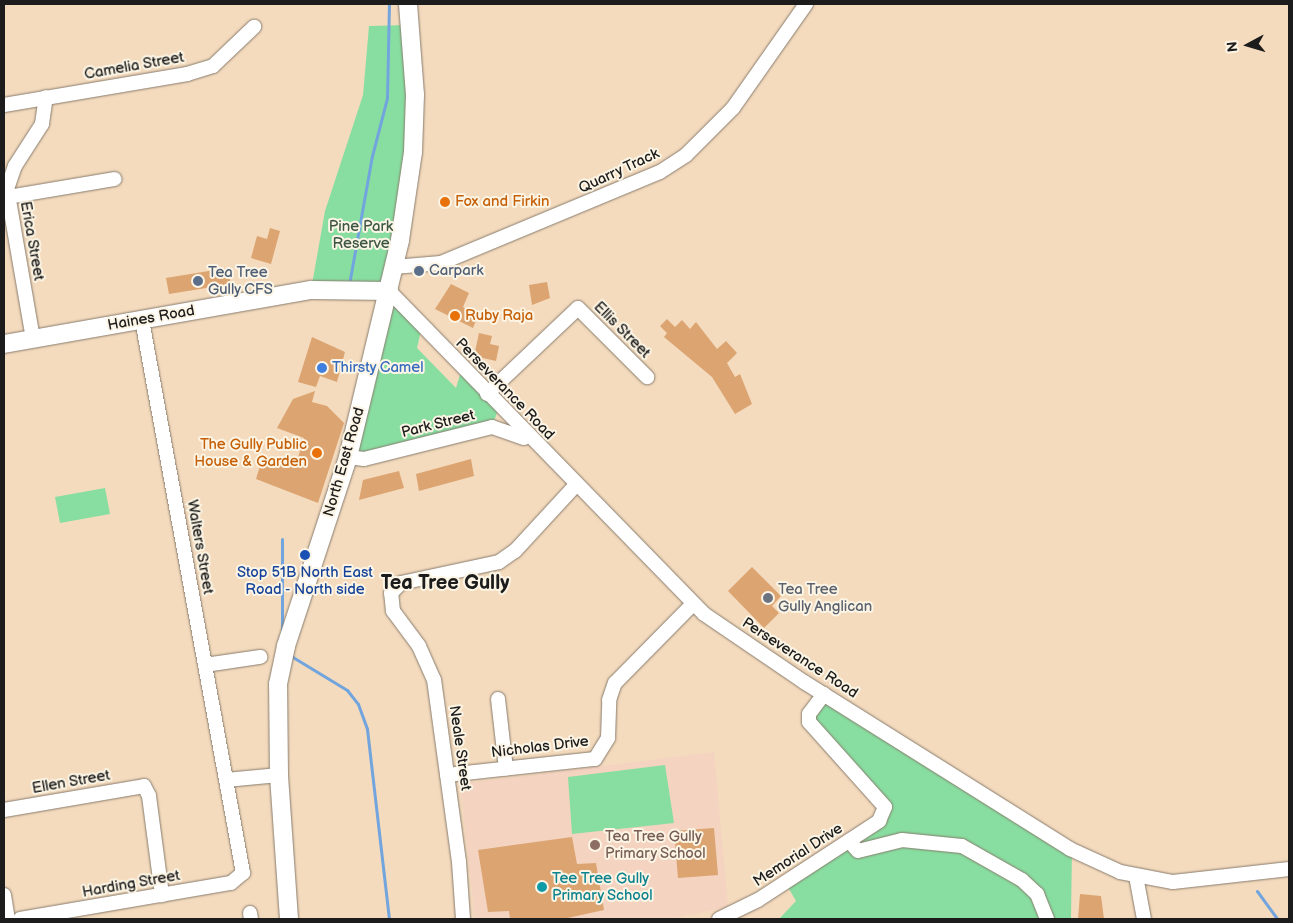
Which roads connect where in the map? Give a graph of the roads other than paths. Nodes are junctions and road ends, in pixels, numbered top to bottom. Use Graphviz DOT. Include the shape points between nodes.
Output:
graph roads {
  1 [pos="408,4"];
  2 [pos="806,4"];
  3 [pos="254,27"];
  4 [pos="46,97"];
  5 [pos="4,105"];
  6 [pos="114,179"];
  7 [pos="8,197"];
  8 [pos="394,266"];
  9 [pos="389,291"];
  10 [pos="142,320"];
  11 [pos="33,339"];
  12 [pos="4,344"];
  13 [pos="647,378"];
  14 [pos="487,394"];
  15 [pos="499,407"];
  16 [pos="492,427"];
  17 [pos="534,443"];
  18 [pos="348,457"];
  19 [pos="576,486"];
  20 [pos="693,604"];
  21 [pos="260,657"];
  22 [pos="205,665"];
  23 [pos="824,694"];
  24 [pos="498,699"];
  25 [pos="506,768"];
  26 [pos="279,775"];
  27 [pos="447,775"];
  28 [pos="226,780"];
  29 [pos="4,810"];
  30 [pos="849,841"];
  31 [pos="1289,869"];
  32 [pos="243,873"];
  33 [pos="1136,876"];
  34 [pos="162,895"];
  35 [pos="4,896"];
  36 [pos="8,919"];
  37 [pos="20,919"];
  38 [pos="289,919"];
  39 [pos="463,919"];
  40 [pos="719,919"];
  41 [pos="1047,919"];
  42 [pos="1144,919"];
  1 -- 8 [label="main road, North East Road" via="415,95 412,152"];
  2 -- 8 [label="street, Quarry Track" via="733,108 686,155 642,181 441,263"];
  3 -- 4 [label="street, Camelia Street" via="214,66"];
  4 -- 5 [label="street, Camelia Street"];
  4 -- 7 [label="street, Erica Street" via="42,124 15,166"];
  6 -- 7 [label="street"];
  7 -- 11 [label="street, Erica Street"];
  8 -- 9 [label="main road, North East Road"];
  9 -- 10 [label="main road, Haines Road" via="311,290"];
  9 -- 14 [label="street, Perseverance Road"];
  9 -- 18 [label="main road, North East Road"];
  10 -- 11 [label="main road, Haines Road"];
  10 -- 22 [label="street, Walters Street"];
  11 -- 12 [label="main road, Haines Road"];
  13 -- 14 [label="street, Ellis Street" via="578,308"];
  14 -- 15 [label="street, Perseverance Road"];
  15 -- 16 [label="street"];
  15 -- 17 [label="street, Perseverance Road"];
  16 -- 17 [label="street, Park Street" via="514,432"];
  16 -- 18 [label="street, Park Street" via="364,459"];
  17 -- 19 [label="street, Perseverance Road"];
  18 -- 26 [label="main road, North East Road" via="286,646 276,715"];
  19 -- 20 [label="street, Perseverance Road"];
  19 -- 27 [label="street, Neale Street" via="499,562 401,583 391,593 393,611 419,646 434,680"];
  20 -- 23 [label="street, Perseverance Road"];
  20 -- 25 [label="street, Nicholas Drive" via="615,683 609,700 608,738 595,759"];
  21 -- 22 [label="street"];
  22 -- 28 [label="street, Walters Street"];
  23 -- 30 [label="street, Memorial Drive" via="809,714 809,722 885,807 879,821"];
  23 -- 33 [label="street, Perseverance Road" via="1070,849"];
  24 -- 25 [label="street"];
  25 -- 27 [label="street, Nicholas Drive"];
  26 -- 28 [label="street"];
  26 -- 38 [label="main road, North East Road"];
  27 -- 39 [label="street, Neale Street"];
  28 -- 32 [label="street, Walters Street"];
  29 -- 34 [label="street, Ellen Street" via="144,786 149,796"];
  30 -- 40 [label="street, Memorial Drive" via="758,900"];
  30 -- 41 [label="street" via="858,851 902,840 962,846 1022,880 1037,894"];
  31 -- 33 [label="street, Perseverance Road" via="1200,881"];
  32 -- 34 [label="street, Harding Street" via="231,883"];
  33 -- 42 [label="street"];
  34 -- 37 [label="street, Harding Street"];
  35 -- 36 [label="street"];
}
